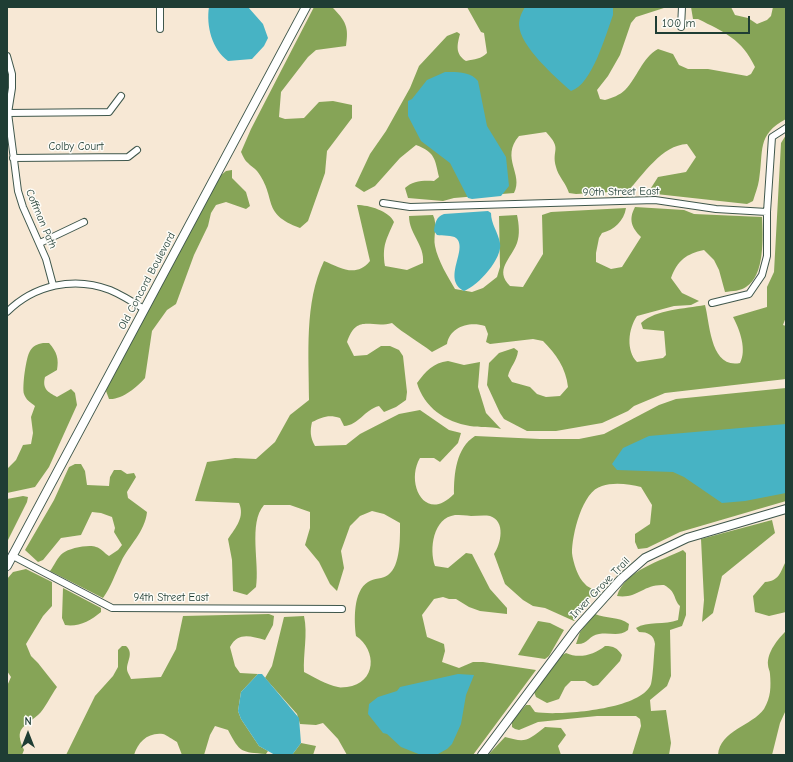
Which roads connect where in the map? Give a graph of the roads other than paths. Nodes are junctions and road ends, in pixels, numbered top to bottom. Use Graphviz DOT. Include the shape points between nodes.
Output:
graph roads {
  1 [pos="160,7"];
  2 [pos="306,7"];
  3 [pos="682,7"];
  4 [pos="682,27"];
  5 [pos="160,29"];
  6 [pos="7,56"];
  7 [pos="121,96"];
  8 [pos="8,113"];
  9 [pos="786,128"];
  10 [pos="137,150"];
  11 [pos="13,158"];
  12 [pos="383,203"];
  13 [pos="767,212"];
  14 [pos="84,222"];
  15 [pos="40,243"];
  16 [pos="53,285"];
  17 [pos="712,304"];
  18 [pos="144,309"];
  19 [pos="7,312"];
  20 [pos="786,509"];
  21 [pos="13,556"];
  22 [pos="7,566"];
  23 [pos="342,609"];
  24 [pos="482,755"];
  1 -- 5 [label="street"];
  2 -- 18 [label="street, Old Concord Boulevard"];
  3 -- 4 [label="street"];
  6 -- 8 [label="street, Coffman Path" via="12,82"];
  7 -- 8 [label="street" via="108,112"];
  8 -- 11 [label="street, Coffman Path"];
  9 -- 13 [label="street" via="772,137"];
  10 -- 11 [label="street, Colby Court" via="128,157"];
  11 -- 15 [label="street, Coffman Path" via="20,199"];
  12 -- 13 [label="street, 90th Street East" via="410,207 655,200 716,209"];
  13 -- 17 [label="street" via="767,256 762,275 749,294"];
  14 -- 15 [label="street"];
  15 -- 16 [label="street, Coffman Path"];
  16 -- 18 [label="street" via="72,283 101,287 120,294"];
  16 -- 19 [label="street" via="26,297"];
  18 -- 21 [label="street, Old Concord Boulevard"];
  20 -- 24 [label="street, Inver Grove Trail" via="687,538 645,558 621,579 576,629"];
  21 -- 22 [label="street, Old Concord Boulevard"];
  21 -- 23 [label="street, 94th Street East" via="112,608"];
}
